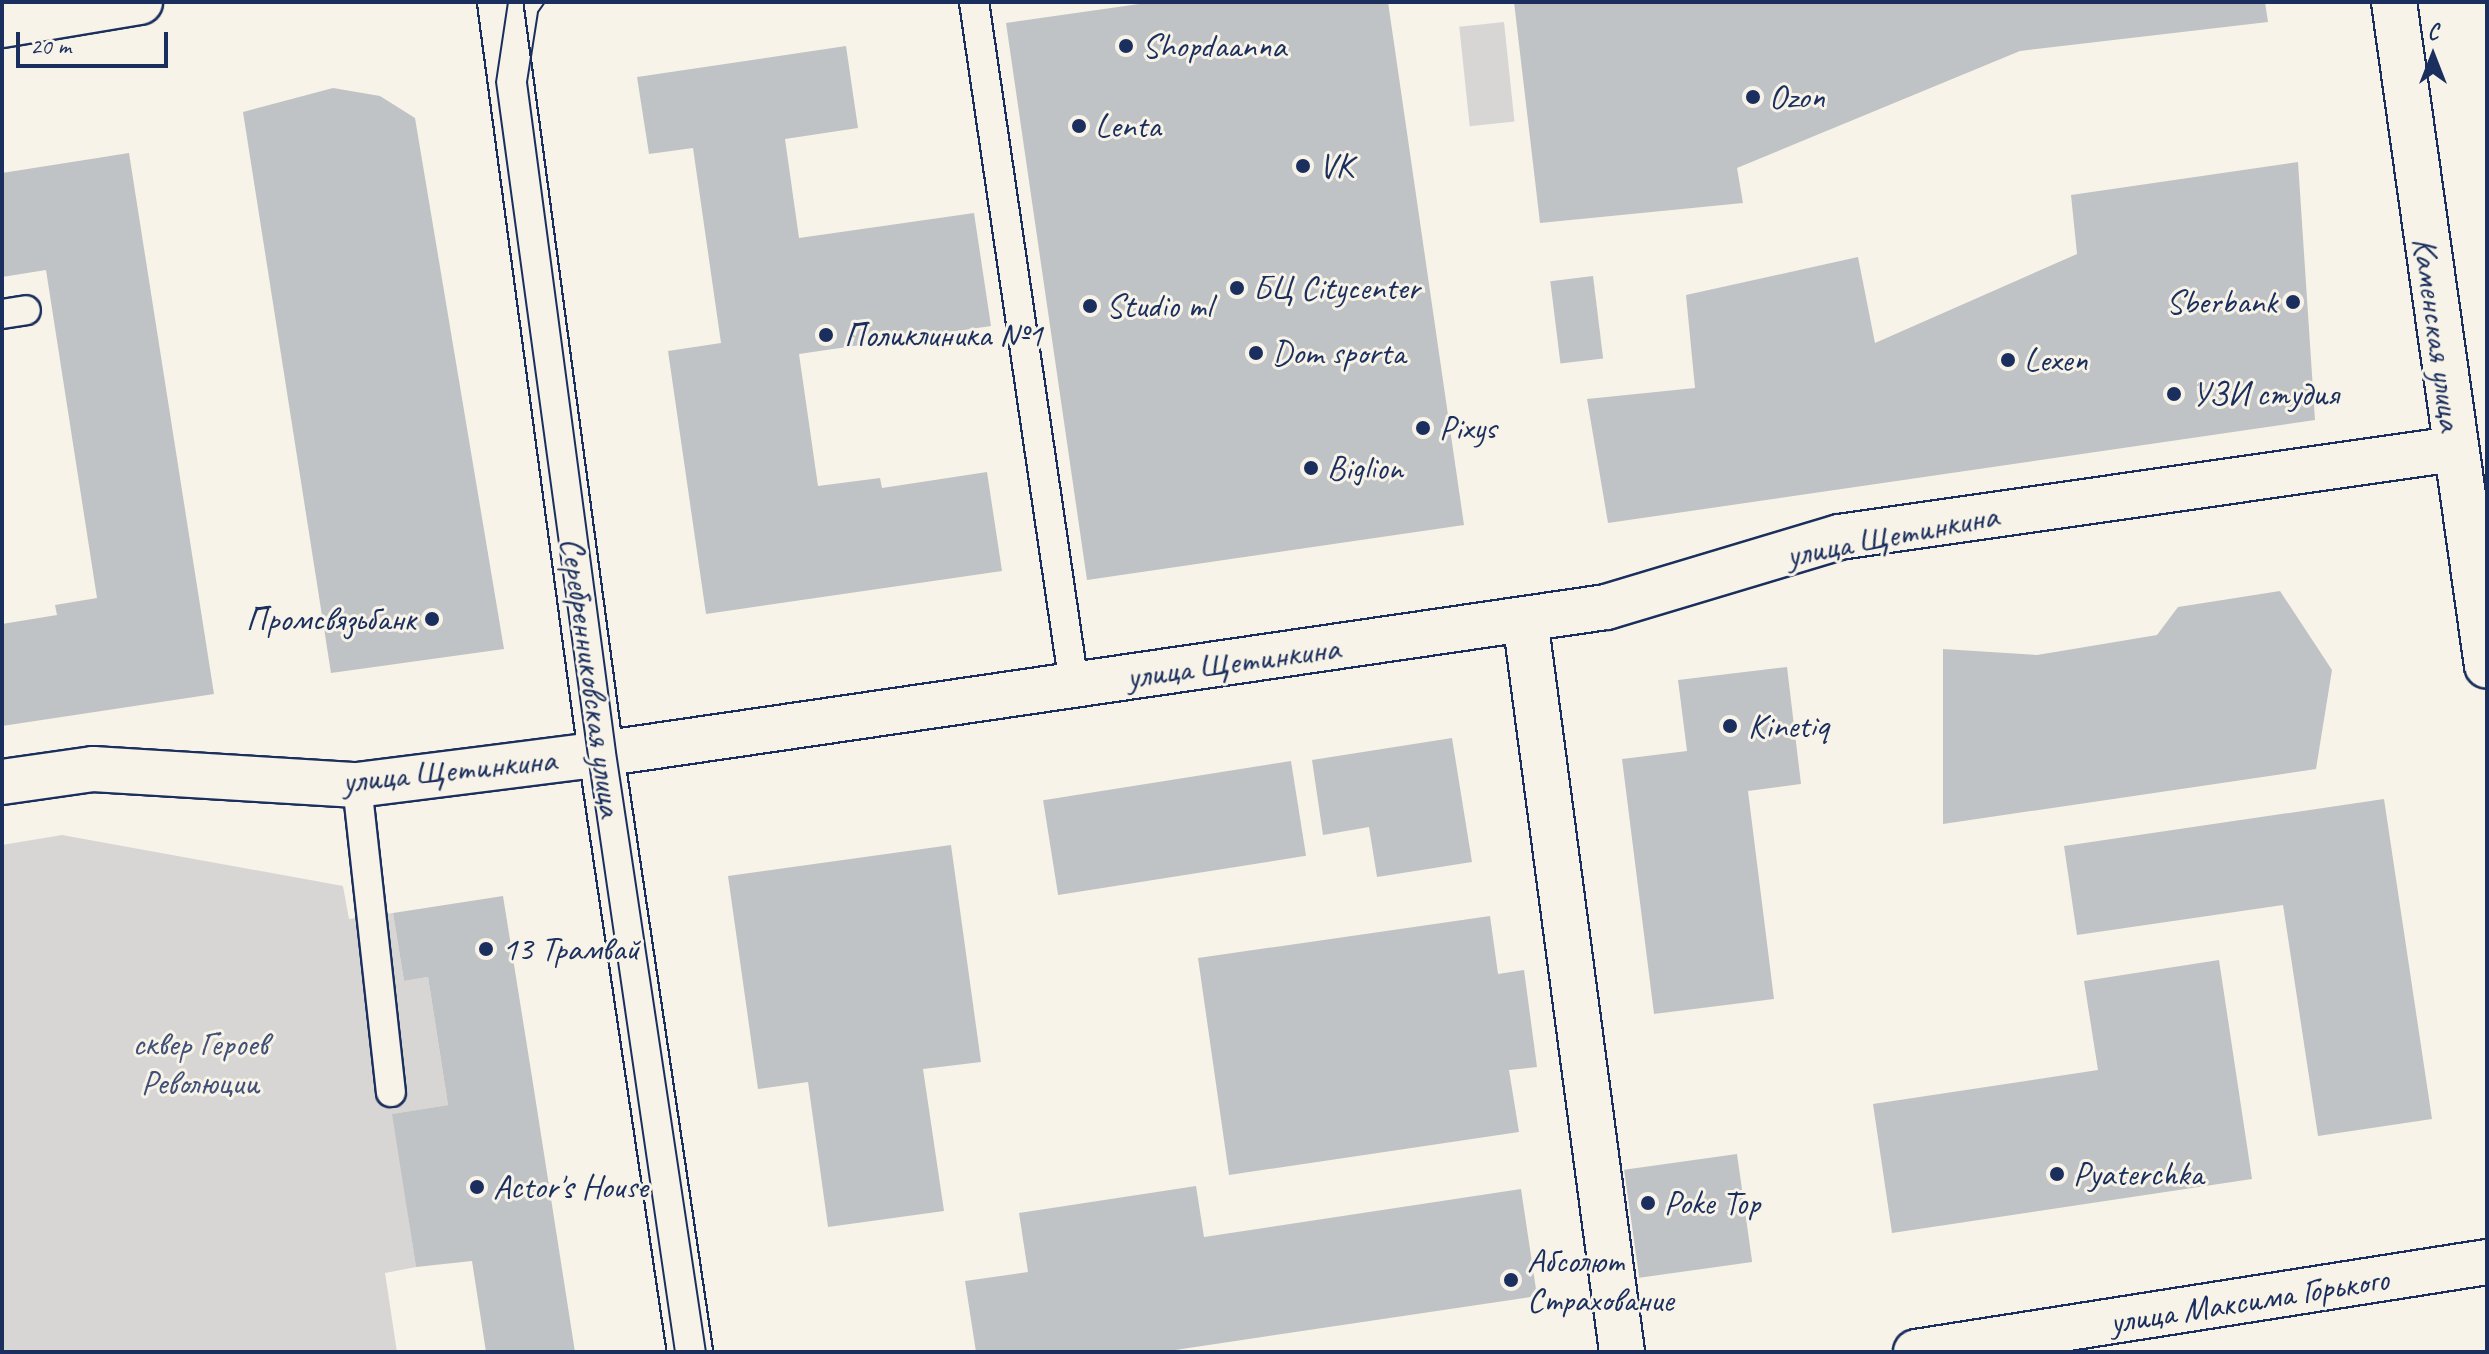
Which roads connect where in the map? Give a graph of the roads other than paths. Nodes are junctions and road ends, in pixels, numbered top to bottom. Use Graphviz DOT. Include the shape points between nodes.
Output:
graph roads {
  1 [pos="140,2"];
  2 [pos="500,2"];
  3 [pos="974,2"];
  4 [pos="2394,2"];
  5 [pos="2,25"];
  6 [pos="2454,449"];
  7 [pos="1525,619"];
  8 [pos="2487,666"];
  9 [pos="1074,685"];
  10 [pos="601,754"];
  11 [pos="2,782"];
  12 [pos="357,785"];
  13 [pos="391,1092"];
  14 [pos="2487,1262"];
  15 [pos="690,1352"];
  16 [pos="1622,1352"];
  17 [pos="1916,1352"];
  1 -- 5 [label="street"];
  2 -- 10 [label="street, Серебренниковская улица"];
  3 -- 9 [label="lane"];
  4 -- 6 [label="street, Каменская улица"];
  6 -- 7 [label="street, улица Щетинкина" via="1839,537 1606,607"];
  6 -- 8 [label="street, Каменская улица"];
  7 -- 9 [label="street, улица Щетинкина"];
  7 -- 16 [label="street"];
  9 -- 10 [label="street, улица Щетинкина"];
  10 -- 12 [label="street, улица Щетинкина"];
  10 -- 15 [label="street, Серебренниковская улица"];
  11 -- 12 [label="street, улица Щетинкина" via="93,769"];
  12 -- 13 [label="lane"];
  14 -- 17 [label="street, улица Максима Горького"];
}
